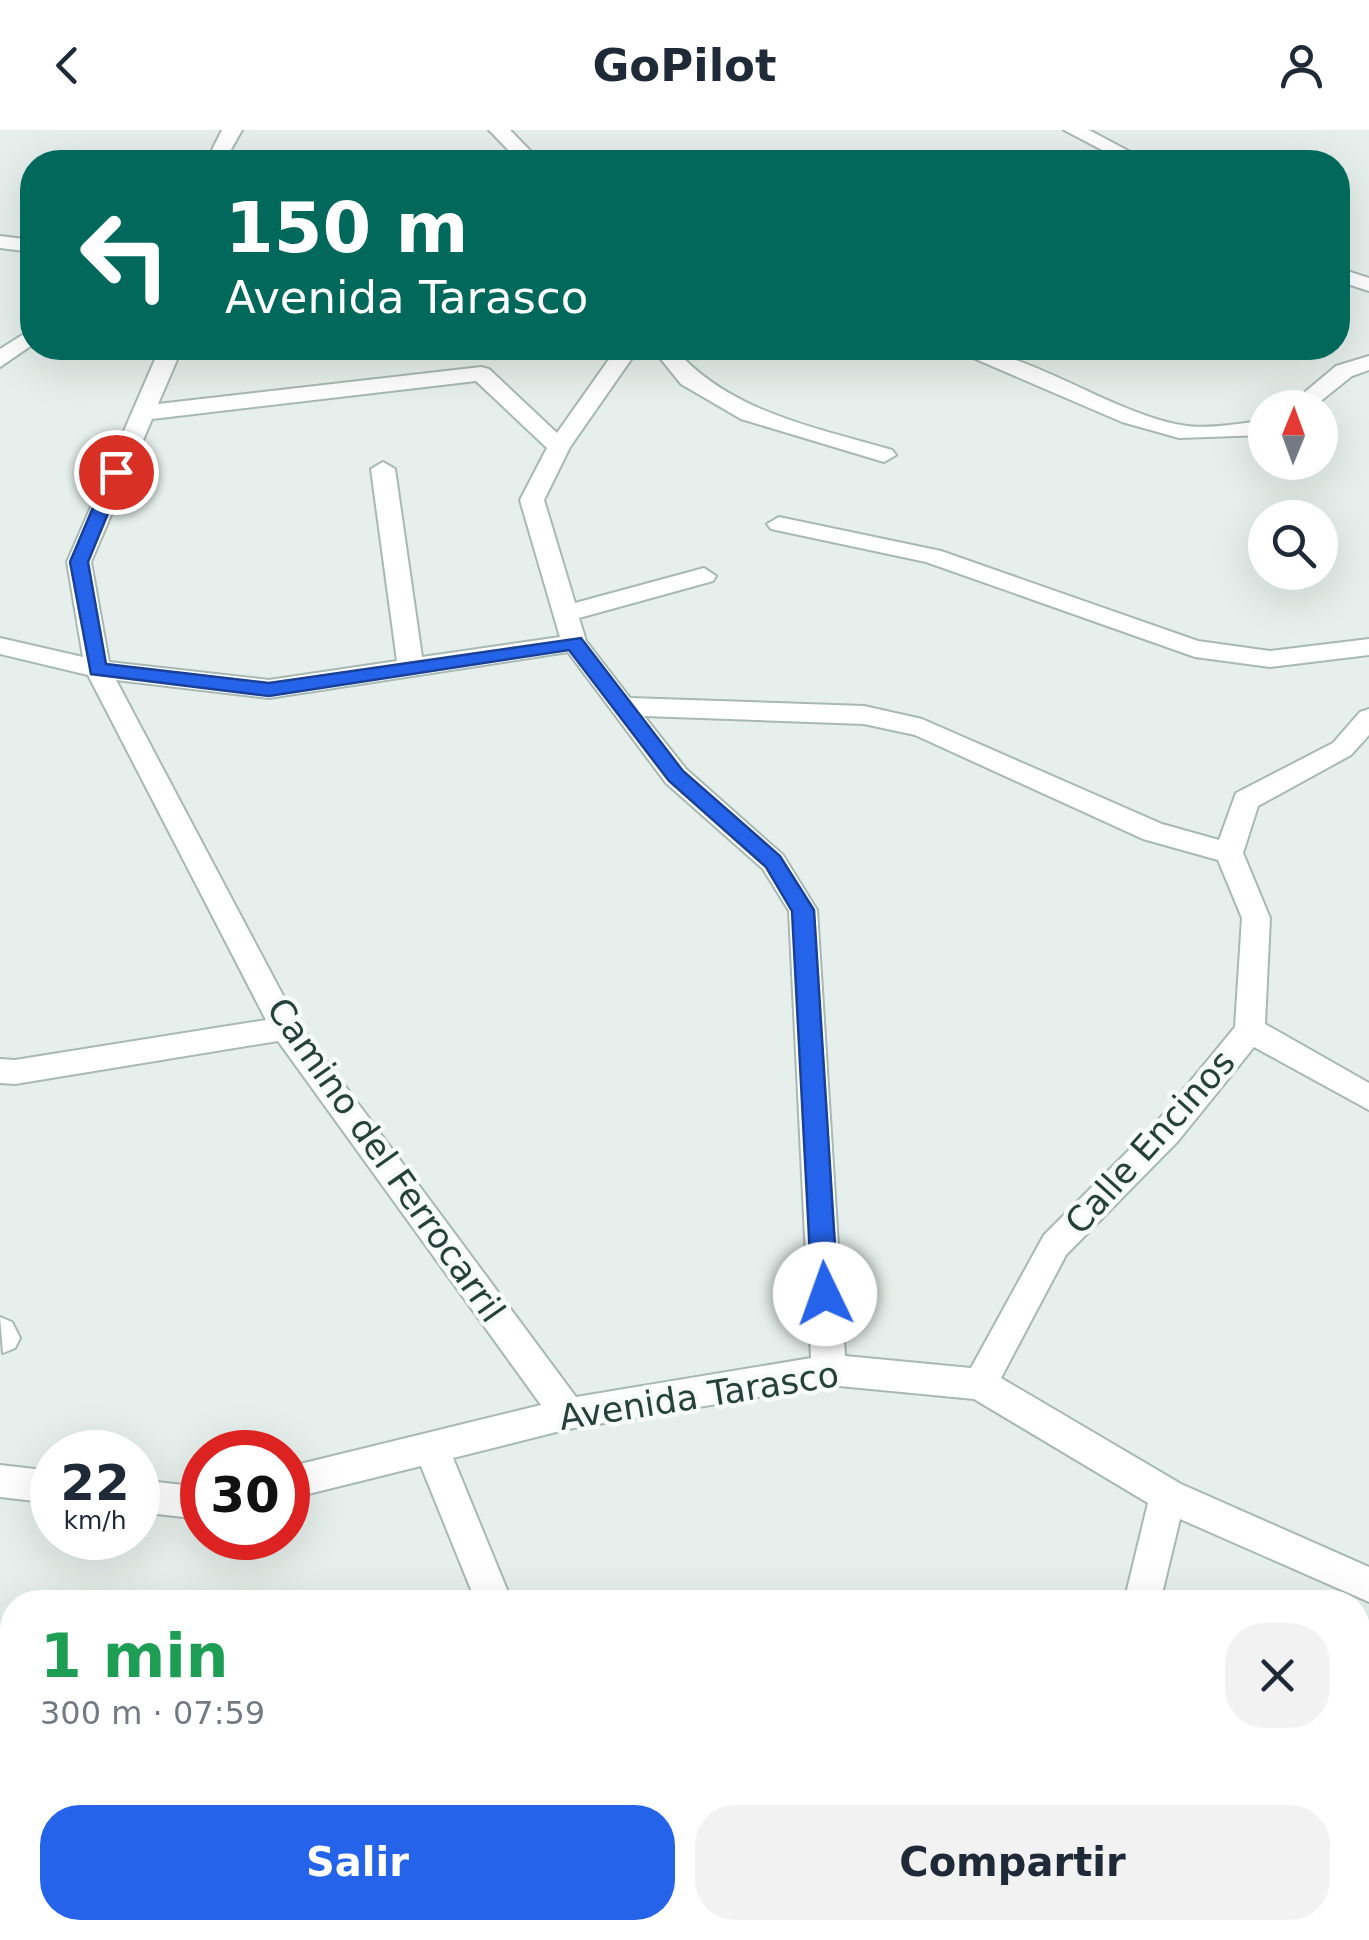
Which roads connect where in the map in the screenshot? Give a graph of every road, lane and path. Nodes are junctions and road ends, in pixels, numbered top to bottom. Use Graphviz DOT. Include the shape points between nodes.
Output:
graph roads {
  1 [pos="499,130"];
  2 [pos="1081,134"];
  3 [pos="520,150"];
  4 [pos="1114,150"];
  5 [pos="20,344"];
  6 [pos="0,360"];
  7 [pos="166,360"];
  8 [pos="620,360"];
  9 [pos="673,360"];
  10 [pos="990,360"];
  11 [pos="1369,363"];
  12 [pos="1320,390"];
  13 [pos="142,413"];
  14 [pos="1248,429"];
  15 [pos="559,447"];
  16 [pos="884,454"];
  17 [pos="383,468"];
  18 [pos="778,524"];
  19 [pos="704,576"];
  20 [pos="565,614"];
  21 [pos="574,643"];
  22 [pos="0,646"];
  23 [pos="1369,647"];
  24 [pos="411,668"];
  25 [pos="98,670"];
  26 [pos="624,708"];
  27 [pos="1369,718"];
  28 [pos="1230,853"];
  29 [pos="285,1028"];
  30 [pos="1250,1030"];
  31 [pos="0,1070"];
  32 [pos="1369,1098"];
  33 [pos="829,1370"];
  34 [pos="980,1384"];
  35 [pos="568,1414"];
  36 [pos="431,1447"];
  37 [pos="310,1477"];
  38 [pos="0,1481"];
  39 [pos="30,1484"];
  40 [pos="1168,1496"];
  41 [pos="1369,1585"];
  42 [pos="489,1590"];
  43 [pos="1145,1590"];
  1 -- 3 [label="street"];
  2 -- 4 [label="street"];
  5 -- 6 [label="street"];
  7 -- 13 [label="street, Camino del Ferrocarril"];
  8 -- 15 [label="street"];
  9 -- 16 [label="street" via="690,379 749,414"];
  10 -- 14 [label="street" via="1130,418 1187,433"];
  11 -- 12 [label="street" via="1344,371"];
  13 -- 15 [label="street" via="481,374"];
  13 -- 25 [label="street, Camino del Ferrocarril" via="79,562"];
  15 -- 20 [label="street" via="532,500"];
  17 -- 24 [label="street"];
  18 -- 23 [label="street" via="932,556 1194,650 1270,660"];
  19 -- 20 [label="street"];
  20 -- 21 [label="street"];
  21 -- 24 [label="street"];
  21 -- 26 [label="street"];
  22 -- 25 [label="street"];
  24 -- 25 [label="street" via="269,690"];
  25 -- 29 [label="street, Camino del Ferrocarril"];
  26 -- 28 [label="street" via="864,715 922,728 1153,832"];
  26 -- 33 [label="street" via="676,776 773,862 803,910"];
  27 -- 28 [label="street" via="1342,749 1246,800"];
  28 -- 30 [label="street, Calle Encinos" via="1256,918"];
  29 -- 31 [label="street"];
  29 -- 35 [label="street, Camino del Ferrocarril"];
  30 -- 32 [label="street"];
  30 -- 34 [label="street, Calle Encinos" via="1167,1132 1055,1245"];
  33 -- 34 [label="street, Avenida Tarasco"];
  33 -- 35 [label="street, Avenida Tarasco"];
  34 -- 40 [label="street, Avenida Tarasco"];
  35 -- 36 [label="street, Avenida Tarasco"];
  36 -- 37 [label="street, Avenida Tarasco"];
  36 -- 42 [label="street"];
  38 -- 39 [label="street"];
  40 -- 41 [label="street, Avenida Tarasco"];
  40 -- 43 [label="street"];
}
